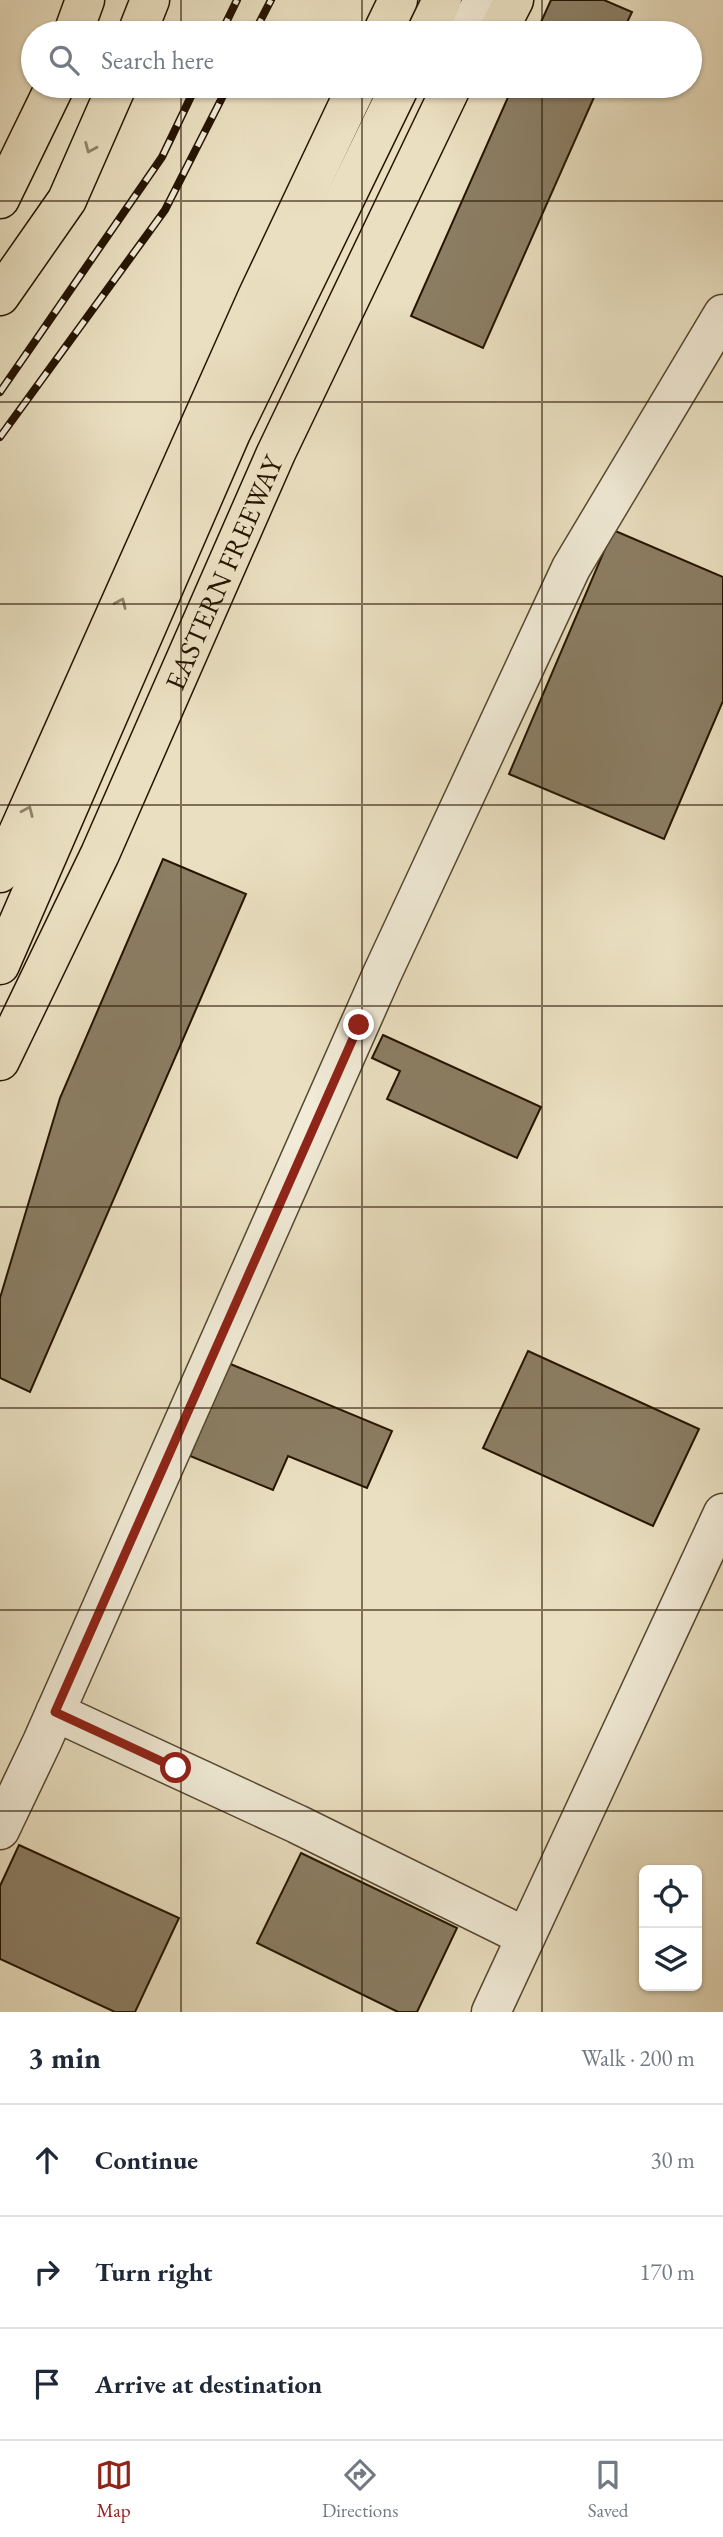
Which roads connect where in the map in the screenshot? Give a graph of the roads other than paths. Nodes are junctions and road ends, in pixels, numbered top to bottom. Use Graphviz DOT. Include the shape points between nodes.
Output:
graph roads {
  1 [pos="85,0"];
  2 [pos="150,0"];
  3 [pos="398,0"];
  4 [pos="418,0"];
  5 [pos="442,0"];
  6 [pos="482,0"];
  7 [pos="493,0"];
  8 [pos="514,0"];
  9 [pos="77,21"];
  10 [pos="142,21"];
  11 [pos="388,21"];
  12 [pos="408,21"];
  13 [pos="432,21"];
  14 [pos="472,21"];
  15 [pos="483,21"];
  16 [pos="503,21"];
  17 [pos="49,98"];
  18 [pos="112,98"];
  19 [pos="351,98"];
  20 [pos="371,98"];
  21 [pos="394,98"];
  22 [pos="436,98"];
  23 [pos="446,98"];
  24 [pos="464,98"];
  25 [pos="0,199"];
  26 [pos="376,243"];
  27 [pos="0,296"];
  28 [pos="723,314"];
  29 [pos="0,873"];
  30 [pos="0,941"];
  31 [pos="0,965"];
  32 [pos="0,1037"];
  33 [pos="0,1061"];
  34 [pos="723,1513"];
  35 [pos="55,1712"];
  36 [pos="0,1830"];
  37 [pos="526,1937"];
  38 [pos="491,2012"];
  1 -- 9 [label="main road"];
  2 -- 10 [label="main road"];
  3 -- 11 [label="main road"];
  4 -- 12 [label="street"];
  5 -- 13 [label="main road"];
  6 -- 14 [label="street"];
  7 -- 15 [label="main road"];
  8 -- 16 [label="main road"];
  17 -- 25 [label="main road"];
  18 -- 27 [label="main road, one-way" via="67,200"];
  29 -- 19 [label="main road, one-way"];
  20 -- 30 [label="street" via="315,214"];
  21 -- 31 [label="main road, EASTERN FREEWAY" via="231,433"];
  22 -- 32 [label="street" via="255,477 113,798"];
  23 -- 26 [label="main road, EASTERN FREEWAY"];
  24 -- 26 [label="main road" via="419,186"];
  26 -- 33 [label="main road, EASTERN FREEWAY" via="276,453 100,855"];
  28 -- 35 [label="street" via="572,568 387,961"];
  34 -- 37 [label="street"];
  35 -- 36 [label="street"];
  35 -- 37 [label="street"];
  37 -- 38 [label="street"];
}
